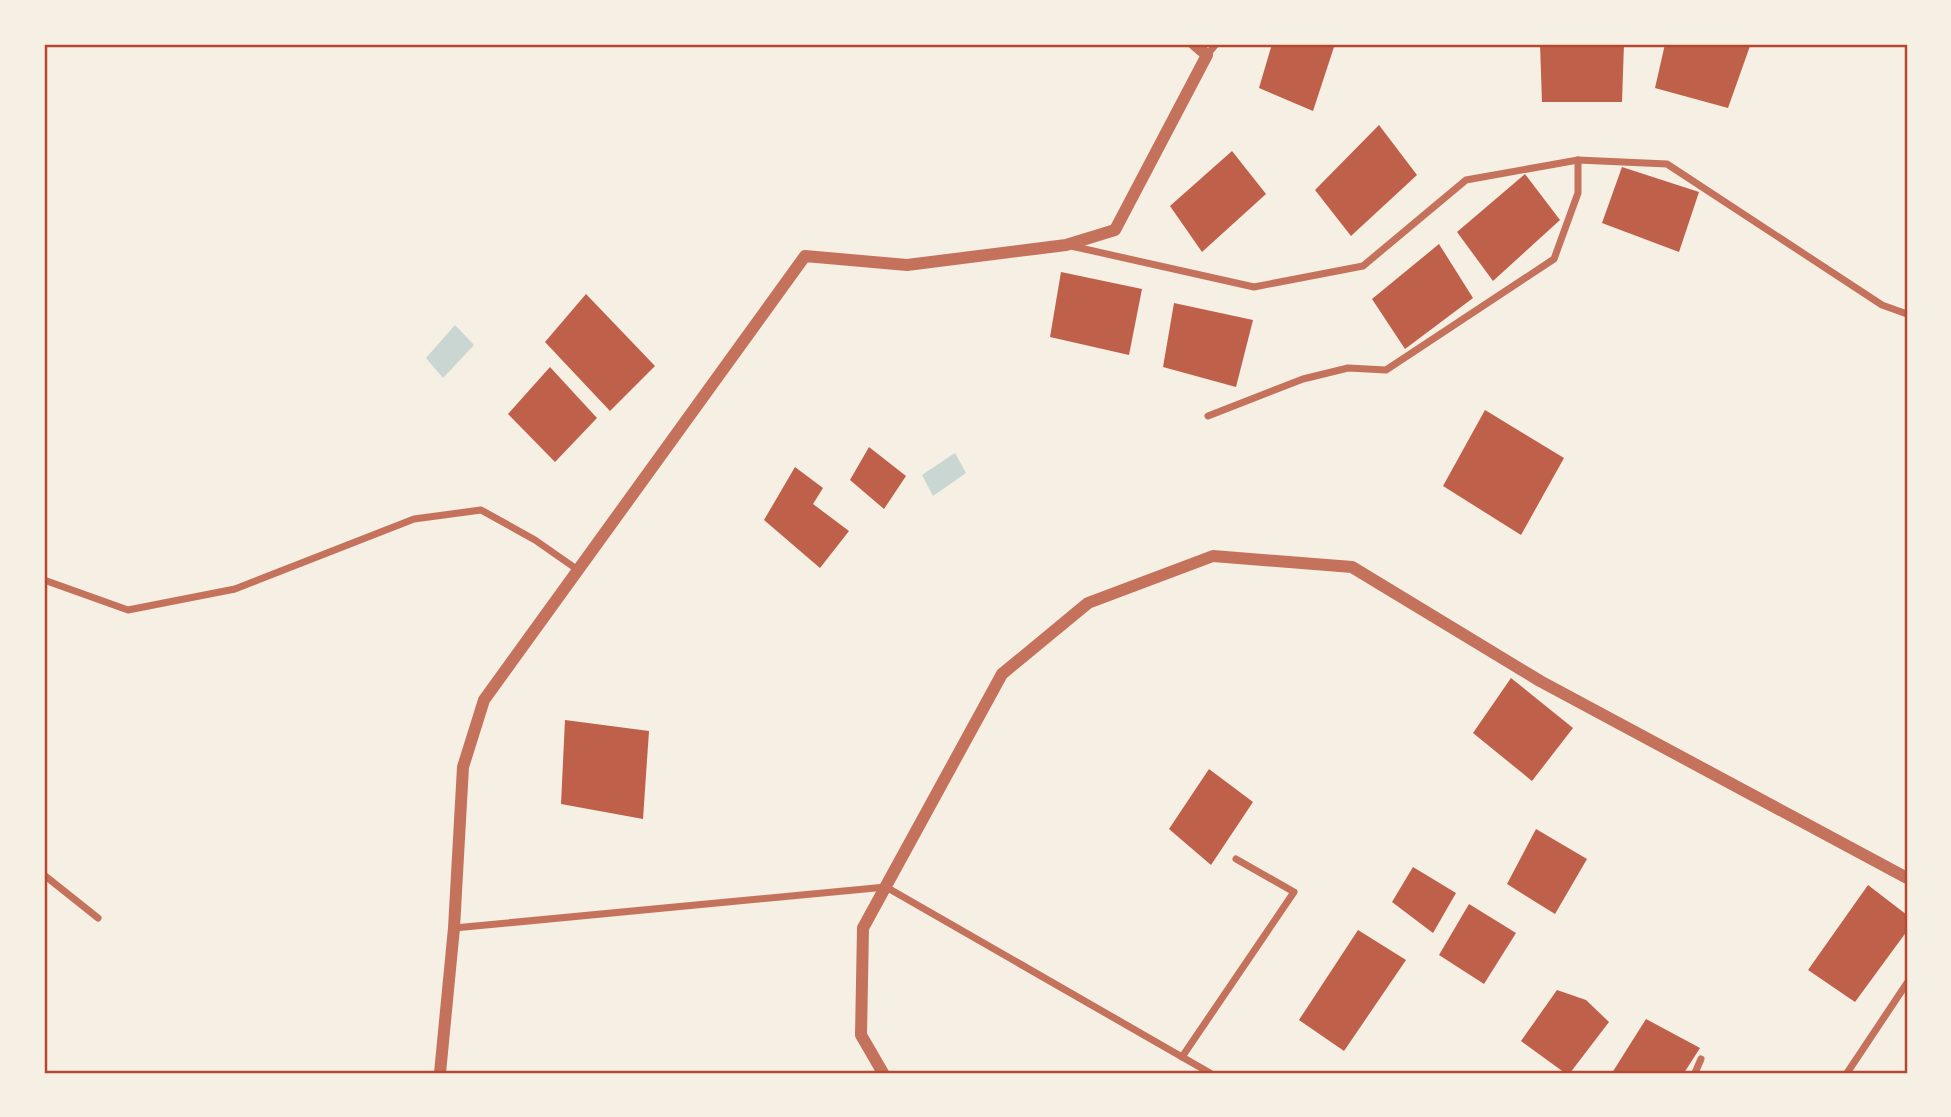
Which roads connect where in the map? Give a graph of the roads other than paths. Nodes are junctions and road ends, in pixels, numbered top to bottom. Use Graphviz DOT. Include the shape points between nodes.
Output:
graph roads {
  1 [pos="1194,44"];
  2 [pos="1216,44"];
  3 [pos="1207,55"];
  4 [pos="1578,160"];
  5 [pos="1066,245"];
  6 [pos="1907,314"];
  7 [pos="1208,416"];
  8 [pos="578,570"];
  9 [pos="44,580"];
  10 [pos="1236,859"];
  11 [pos="44,875"];
  12 [pos="1907,878"];
  13 [pos="886,887"];
  14 [pos="98,918"];
  15 [pos="454,928"];
  16 [pos="1907,983"];
  17 [pos="1182,1057"];
  18 [pos="1701,1059"];
  19 [pos="440,1073"];
  20 [pos="883,1073"];
  21 [pos="1210,1073"];
  22 [pos="1695,1073"];
  23 [pos="1847,1073"];
  1 -- 3 [label="street"];
  2 -- 3 [label="street"];
  3 -- 5 [label="street" via="1115,230"];
  4 -- 5 [label="street" via="1465,180 1363,266 1254,287"];
  4 -- 6 [label="street" via="1667,164 1882,305"];
  4 -- 7 [label="street" via="1578,192 1554,259 1386,370 1348,368 1303,379"];
  5 -- 8 [label="street" via="907,265 805,256"];
  8 -- 9 [label="street" via="481,510 414,519 235,589 128,610"];
  8 -- 15 [label="street" via="484,701 463,767"];
  10 -- 17 [label="street" via="1294,892"];
  11 -- 14 [label="street"];
  12 -- 13 [label="street" via="1540,681 1352,567 1213,556 1088,603 1002,674"];
  13 -- 15 [label="street"];
  13 -- 17 [label="street"];
  13 -- 20 [label="street" via="863,928 861,1035"];
  15 -- 19 [label="street"];
  16 -- 23 [label="street"];
  17 -- 21 [label="street"];
  18 -- 22 [label="street"];
}
